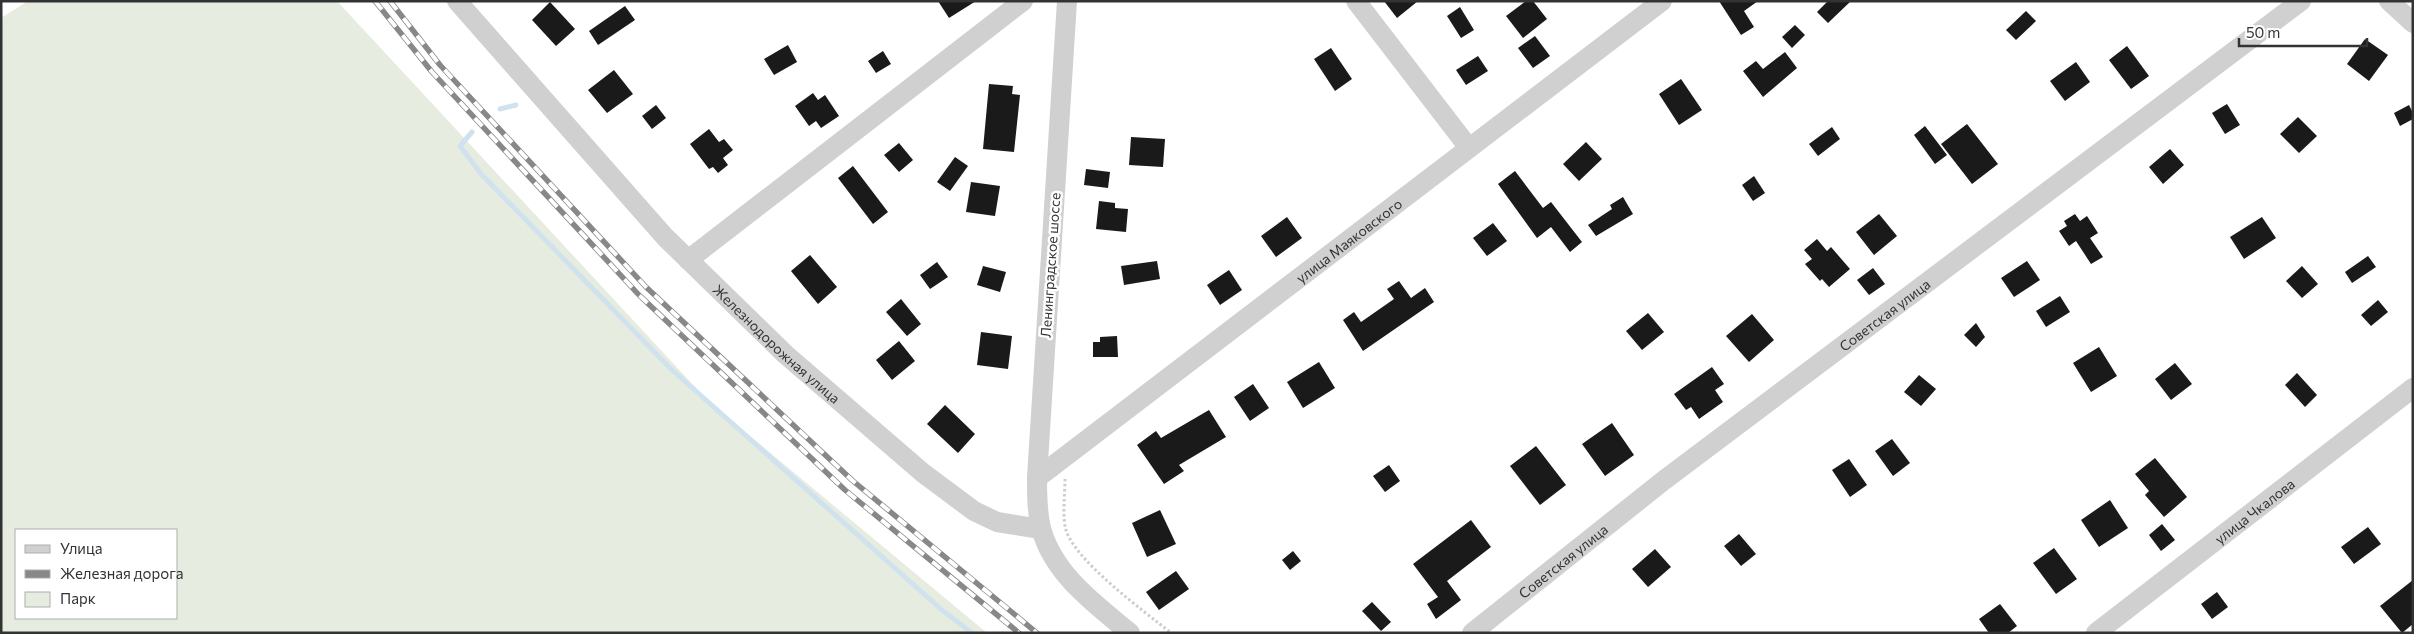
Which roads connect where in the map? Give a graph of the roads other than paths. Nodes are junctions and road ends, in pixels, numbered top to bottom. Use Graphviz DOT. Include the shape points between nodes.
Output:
graph roads {
  1 [pos="457,1"];
  2 [pos="1023,1"];
  3 [pos="1067,1"];
  4 [pos="1356,1"];
  5 [pos="1662,1"];
  6 [pos="2301,1"];
  7 [pos="2389,1"];
  8 [pos="2413,23"];
  9 [pos="1469,148"];
  10 [pos="688,260"];
  11 [pos="2413,388"];
  12 [pos="1037,478"];
  13 [pos="1041,529"];
  14 [pos="1130,633"];
  15 [pos="1472,633"];
  16 [pos="2096,633"];
  1 -- 10 [label="street, Железнодорожная улица"];
  2 -- 10 [label="street"];
  3 -- 12 [label="street, Ленинградское шоссе"];
  4 -- 9 [label="street"];
  5 -- 9 [label="street, улица Маяковского"];
  6 -- 15 [label="street, Советская улица" via="1663,481"];
  7 -- 8 [label="street"];
  9 -- 12 [label="street, улица Маяковского"];
  10 -- 13 [label="street, Железнодорожная улица" via="785,354 923,473 974,511 996,522"];
  11 -- 16 [label="street, улица Чкалова"];
  12 -- 13 [label="street, Ленинградское шоссе"];
  13 -- 14 [label="street" via="1055,560 1083,594"];
}
